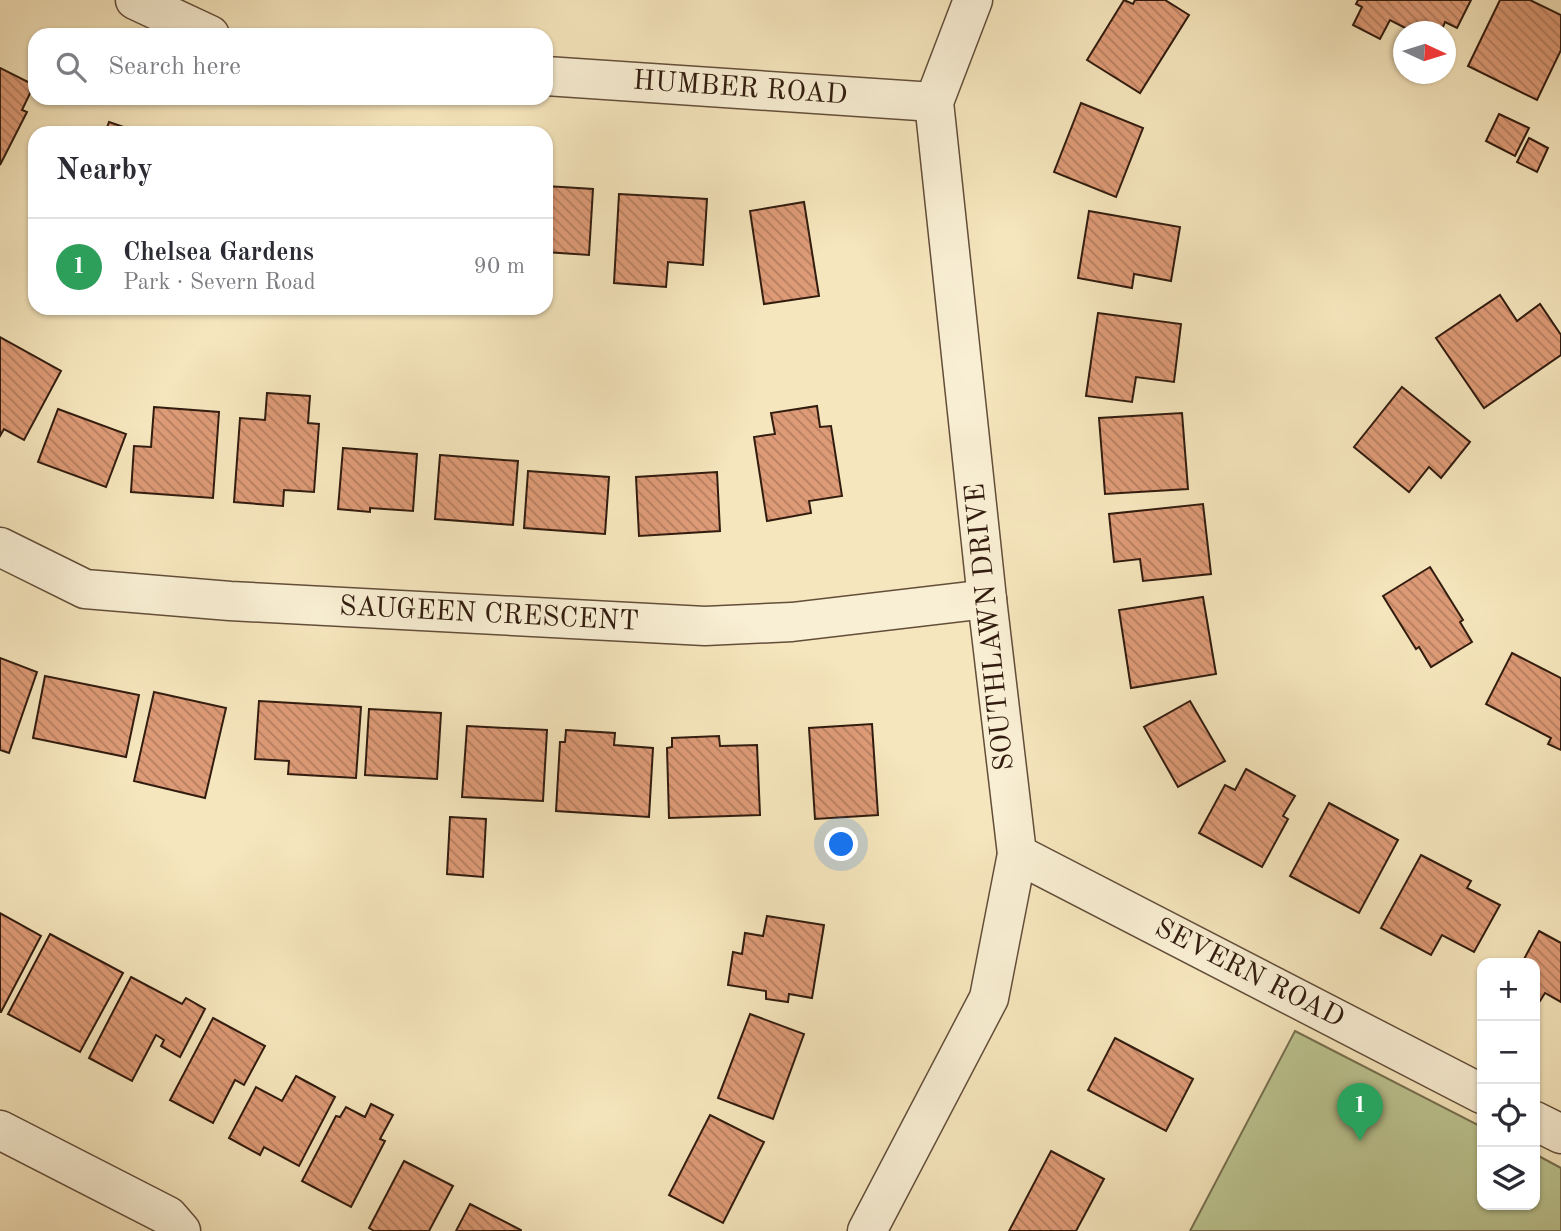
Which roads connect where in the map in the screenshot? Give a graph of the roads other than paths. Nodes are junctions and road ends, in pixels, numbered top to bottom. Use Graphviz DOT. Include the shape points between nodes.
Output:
graph roads {
  1 [pos="135,0"];
  2 [pos="973,0"];
  3 [pos="195,28"];
  4 [pos="553,76"];
  5 [pos="934,102"];
  6 [pos="0,547"];
  7 [pos="987,598"];
  8 [pos="1017,854"];
  9 [pos="1477,1091"];
  10 [pos="1540,1124"];
  11 [pos="0,1130"];
  12 [pos="1561,1135"];
  13 [pos="181,1231"];
  14 [pos="867,1231"];
  1 -- 3 [label="street"];
  2 -- 5 [label="street, SOUTHLAWN DRIVE"];
  4 -- 5 [label="street, HUMBER ROAD"];
  5 -- 7 [label="street, SOUTHLAWN DRIVE"];
  6 -- 7 [label="street, SAUGEEN CRESCENT" via="85,589 705,626 792,622"];
  7 -- 8 [label="street, SOUTHLAWN DRIVE"];
  8 -- 9 [label="street, SEVERN ROAD"];
  8 -- 14 [label="street, SOUTHLAWN DRIVE" via="989,998"];
  10 -- 12 [label="street"];
  11 -- 13 [label="street" via="168,1216"];
}
